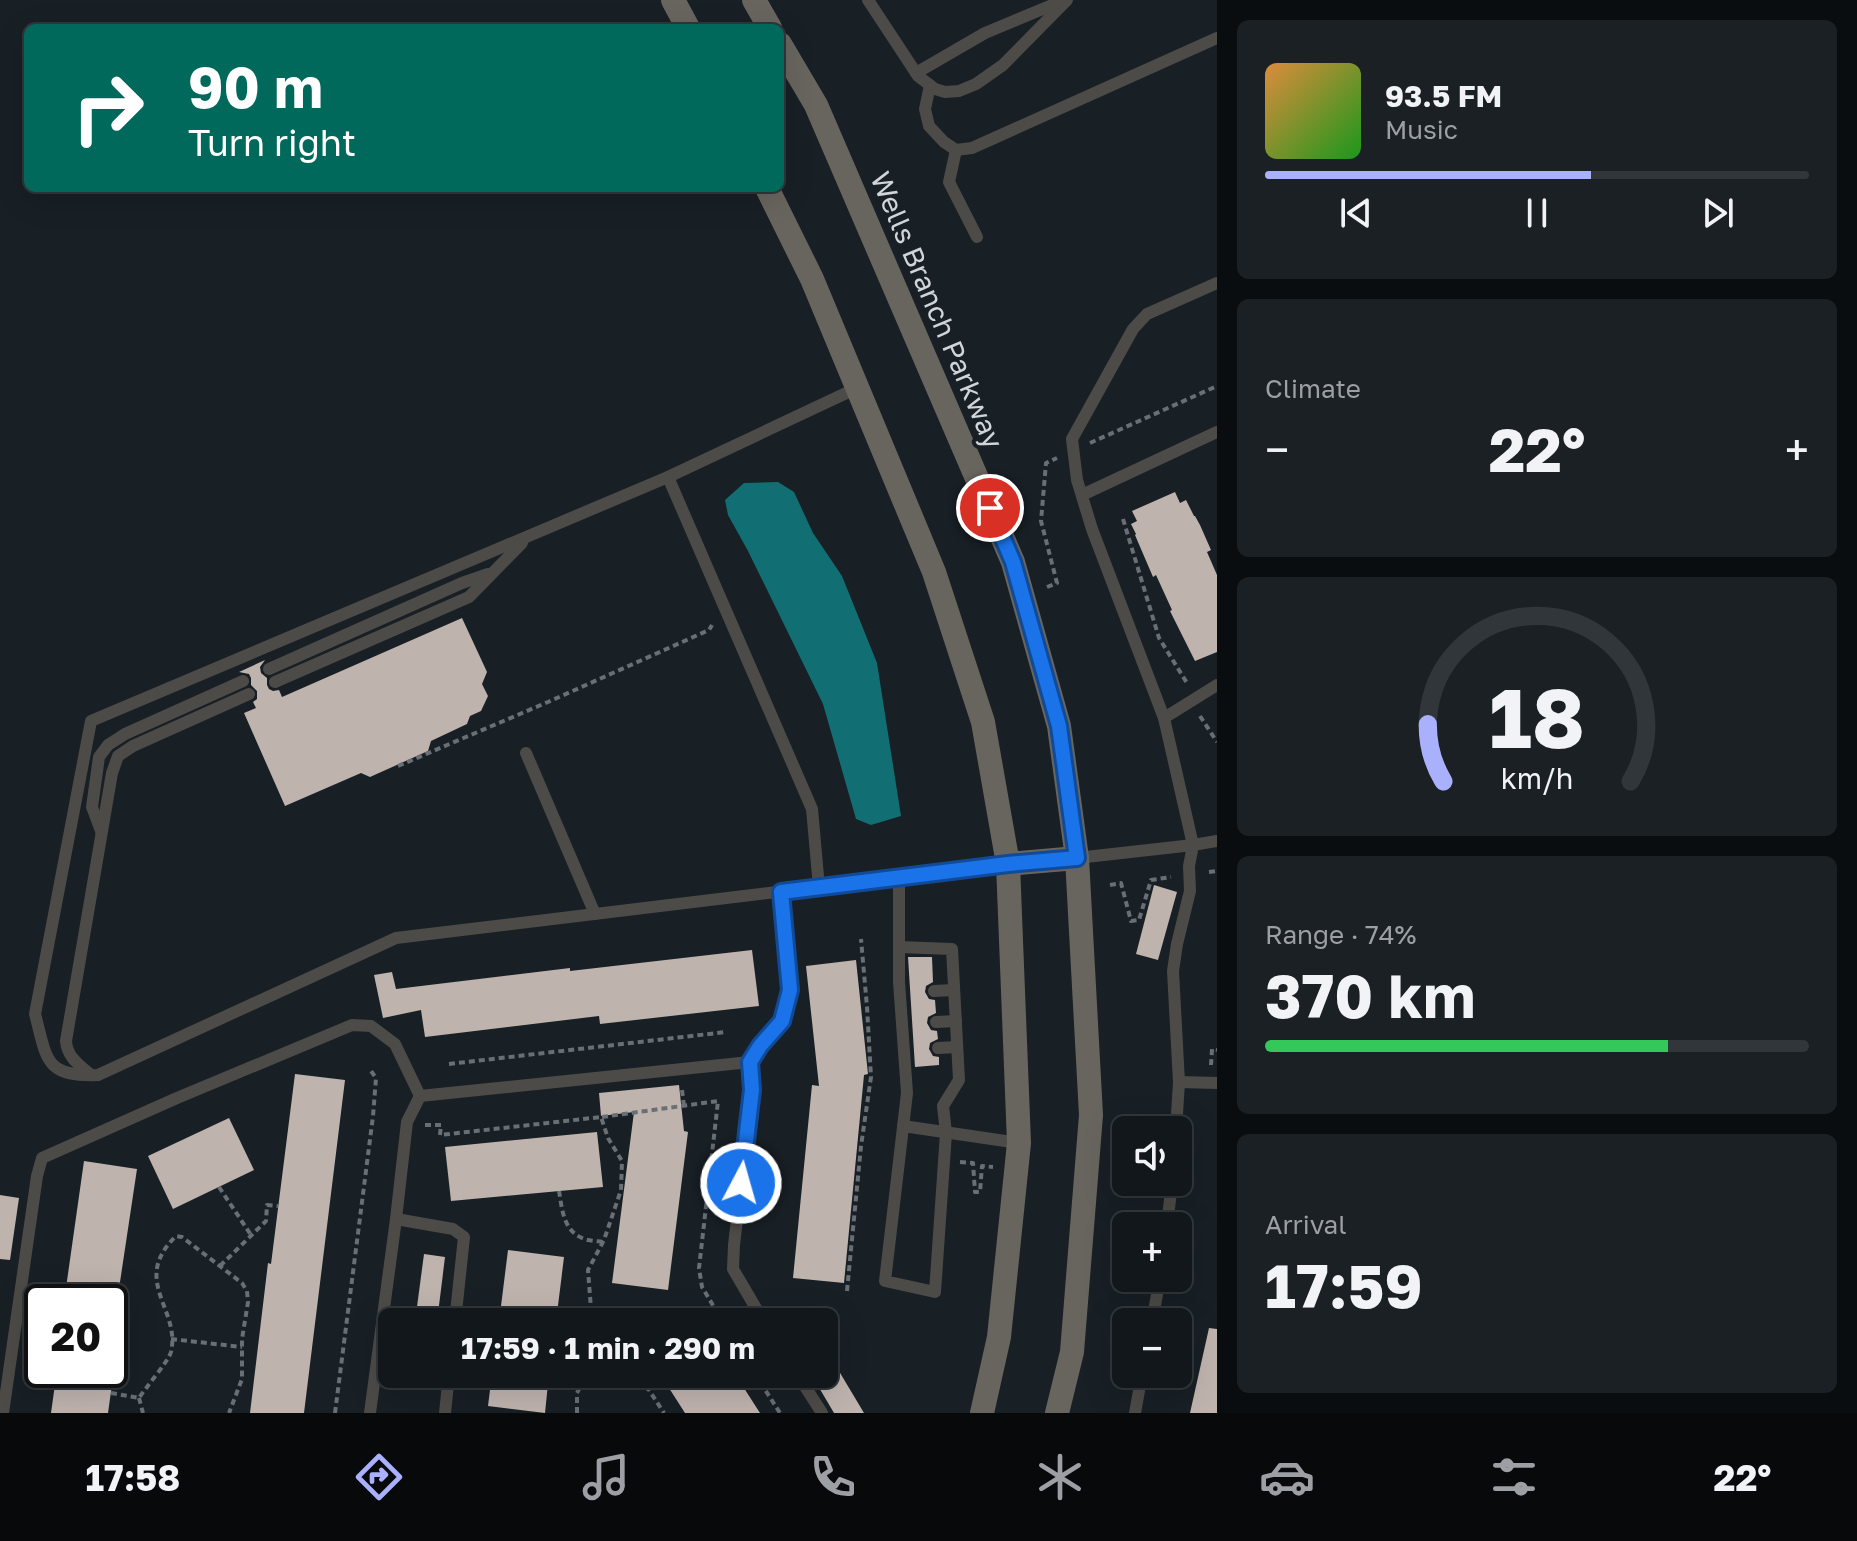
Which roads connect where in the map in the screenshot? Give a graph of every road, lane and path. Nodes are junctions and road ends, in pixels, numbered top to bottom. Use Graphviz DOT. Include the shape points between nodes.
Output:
graph roads {
  1 [pos="673,0"];
  2 [pos="754,0"];
  3 [pos="868,0"];
  4 [pos="1066,0"];
  5 [pos="686,24"];
  6 [pos="768,24"];
  7 [pos="1217,38"];
  8 [pos="784,51"];
  9 [pos="916,73"];
  10 [pos="930,85"];
  11 [pos="956,150"];
  12 [pos="769,192"];
  13 [pos="977,237"];
  14 [pos="1217,283"];
  15 [pos="857,388"];
  16 [pos="1217,432"];
  17 [pos="668,477"];
  18 [pos="1082,495"];
  19 [pos="1123,519"];
  20 [pos="527,538"];
  21 [pos="713,622"];
  22 [pos="272,676"];
  23 [pos="243,681"];
  24 [pos="1188,685"];
  25 [pos="1217,685"];
  26 [pos="249,694"];
  27 [pos="1200,716"];
  28 [pos="1164,718"];
  29 [pos="1217,742"];
  30 [pos="526,753"];
  31 [pos="398,766"];
  32 [pos="101,832"];
  33 [pos="1217,841"];
  34 [pos="1193,845"];
  35 [pos="1077,858"];
  36 [pos="1008,864"];
  37 [pos="1217,871"];
  38 [pos="1209,872"];
  39 [pos="899,877"];
  40 [pos="1171,877"];
  41 [pos="1110,885"];
  42 [pos="819,887"];
  43 [pos="781,892"];
  44 [pos="595,914"];
  45 [pos="861,939"];
  46 [pos="899,947"];
  47 [pos="954,990"];
  48 [pos="934,991"];
  49 [pos="956,1021"];
  50 [pos="936,1022"];
  51 [pos="726,1032"];
  52 [pos="957,1047"];
  53 [pos="938,1048"];
  54 [pos="1217,1050"];
  55 [pos="750,1062"];
  56 [pos="449,1064"];
  57 [pos="1211,1065"];
  58 [pos="369,1068"];
  59 [pos="91,1075"];
  60 [pos="1179,1082"];
  61 [pos="1217,1083"];
  62 [pos="682,1090"];
  63 [pos="420,1096"];
  64 [pos="684,1106"];
  65 [pos="1177,1116"];
  66 [pos="601,1117"];
  67 [pos="425,1125"];
  68 [pos="903,1126"];
  69 [pos="946,1133"];
  70 [pos="1019,1143"];
  71 [pos="951,1162"];
  72 [pos="993,1167"];
  73 [pos="219,1187"];
  74 [pos="559,1191"];
  75 [pos="278,1206"];
  76 [pos="396,1219"];
  77 [pos="251,1235"];
  78 [pos="603,1242"];
  79 [pos="220,1266"];
  80 [pos="847,1291"];
  81 [pos="456,1308"];
  82 [pos="591,1308"];
  83 [pos="715,1308"];
  84 [pos="756,1308"];
  85 [pos="999,1337"];
  86 [pos="171,1339"];
  87 [pos="242,1347"];
  88 [pos="448,1388"];
  89 [pos="580,1388"];
  90 [pos="647,1388"];
  91 [pos="764,1388"];
  92 [pos="806,1388"];
  93 [pos="1139,1388"];
  94 [pos="111,1393"];
  95 [pos="139,1398"];
  96 [pos="3,1413"];
  97 [pos="143,1413"];
  98 [pos="229,1413"];
  99 [pos="335,1413"];
  100 [pos="370,1413"];
  101 [pos="445,1413"];
  102 [pos="577,1413"];
  103 [pos="664,1413"];
  104 [pos="780,1413"];
  105 [pos="822,1413"];
  106 [pos="982,1413"];
  107 [pos="992,1413"];
  108 [pos="1057,1413"];
  109 [pos="1135,1413"];
  1 -- 5 [label="main road"];
  2 -- 6 [label="main road"];
  3 -- 9 [label="lane"];
  4 -- 9 [label="lane" via="985,33"];
  4 -- 10 [label="lane" via="1003,65 976,84 945,92"];
  7 -- 11 [label="lane" via="972,148"];
  8 -- 35 [label="main road, Wells Branch Parkway" via="816,105 1013,562 1059,726"];
  9 -- 10 [label="lane"];
  10 -- 11 [label="lane" via="925,109 929,126"];
  11 -- 13 [label="lane" via="949,182"];
  12 -- 15 [label="main road"];
  14 -- 18 [label="lane" via="1147,314 1133,329 1072,439"];
  15 -- 17 [label="lane"];
  15 -- 36 [label="main road" via="934,572 983,722"];
  16 -- 18 [label="lane"];
  17 -- 20 [label="lane"];
  17 -- 42 [label="lane" via="812,809"];
  18 -- 28 [label="lane"];
  19 -- 24 [label="path" via="1159,638"];
  20 -- 22 [label="lane" via="495,572"];
  20 -- 59 [label="lane" via="91,721 35,1014 47,1059 73,1075"];
  21 -- 31 [label="path" via="709,630"];
  23 -- 32 [label="lane" via="108,745 99,757 92,807"];
  25 -- 28 [label="lane"];
  26 -- 32 [label="lane" via="118,756"];
  27 -- 29 [label="path"];
  28 -- 34 [label="lane"];
  30 -- 44 [label="lane"];
  32 -- 59 [label="lane" via="66,1041 67,1051"];
  33 -- 34 [label="lane"];
  34 -- 35 [label="lane"];
  34 -- 60 [label="lane" via="1190,891 1173,971"];
  35 -- 36 [label="main road"];
  35 -- 108 [label="main road, Wells Branch Parkway" via="1091,1115 1072,1352"];
  36 -- 39 [label="lane"];
  36 -- 70 [label="main road"];
  37 -- 38 [label="path"];
  39 -- 42 [label="lane"];
  39 -- 46 [label="lane"];
  40 -- 41 [label="path" via="1151,880 1139,920 1131,921 1121,883"];
  42 -- 43 [label="lane"];
  43 -- 44 [label="lane"];
  43 -- 55 [label="lane" via="790,990 782,1021"];
  44 -- 59 [label="lane" via="396,938"];
  45 -- 80 [label="path" via="871,1077"];
  46 -- 47 [label="lane" via="952,949"];
  46 -- 68 [label="lane" via="909,1050"];
  47 -- 48 [label="lane"];
  47 -- 49 [label="lane"];
  49 -- 50 [label="lane"];
  49 -- 52 [label="lane"];
  51 -- 56 [label="path"];
  52 -- 53 [label="lane"];
  52 -- 69 [label="lane" via="959,1080 943,1106"];
  54 -- 57 [label="path" via="1212,1049"];
  55 -- 63 [label="lane"];
  55 -- 84 [label="lane" via="752,1090 733,1269"];
  58 -- 99 [label="path" via="376,1078 373,1116"];
  60 -- 61 [label="lane"];
  60 -- 65 [label="lane"];
  62 -- 64 [label="path"];
  63 -- 76 [label="lane" via="407,1122"];
  63 -- 96 [label="lane" via="395,1044 371,1026 352,1025 42,1158"];
  64 -- 66 [label="path"];
  64 -- 83 [label="path" via="718,1101 699,1268 702,1287"];
  66 -- 67 [label="path" via="440,1135 441,1125"];
  66 -- 78 [label="path" via="622,1161 621,1190"];
  68 -- 69 [label="lane"];
  68 -- 69 [label="lane" via="885,1281 935,1292"];
  69 -- 70 [label="lane"];
  70 -- 85 [label="main road"];
  71 -- 72 [label="path" via="973,1163 975,1192 980,1192 982,1166"];
  73 -- 77 [label="path"];
  74 -- 78 [label="path" via="572,1231"];
  75 -- 77 [label="path" via="267,1205 266,1221"];
  76 -- 81 [label="lane" via="453,1229 464,1237"];
  76 -- 100 [label="lane"];
  77 -- 79 [label="path"];
  78 -- 82 [label="path" via="588,1270"];
  79 -- 86 [label="path" via="182,1237 165,1246 156,1284"];
  79 -- 87 [label="path" via="247,1291"];
  85 -- 106 [label="main road"];
  85 -- 107 [label="main road"];
  86 -- 87 [label="path"];
  86 -- 95 [label="path" via="171,1353"];
  87 -- 98 [label="path" via="242,1379"];
  88 -- 101 [label="lane"];
  89 -- 102 [label="path"];
  90 -- 103 [label="path"];
  91 -- 104 [label="path"];
  92 -- 105 [label="lane"];
  93 -- 109 [label="lane"];
  94 -- 95 [label="path"];
  95 -- 97 [label="path"];
}
